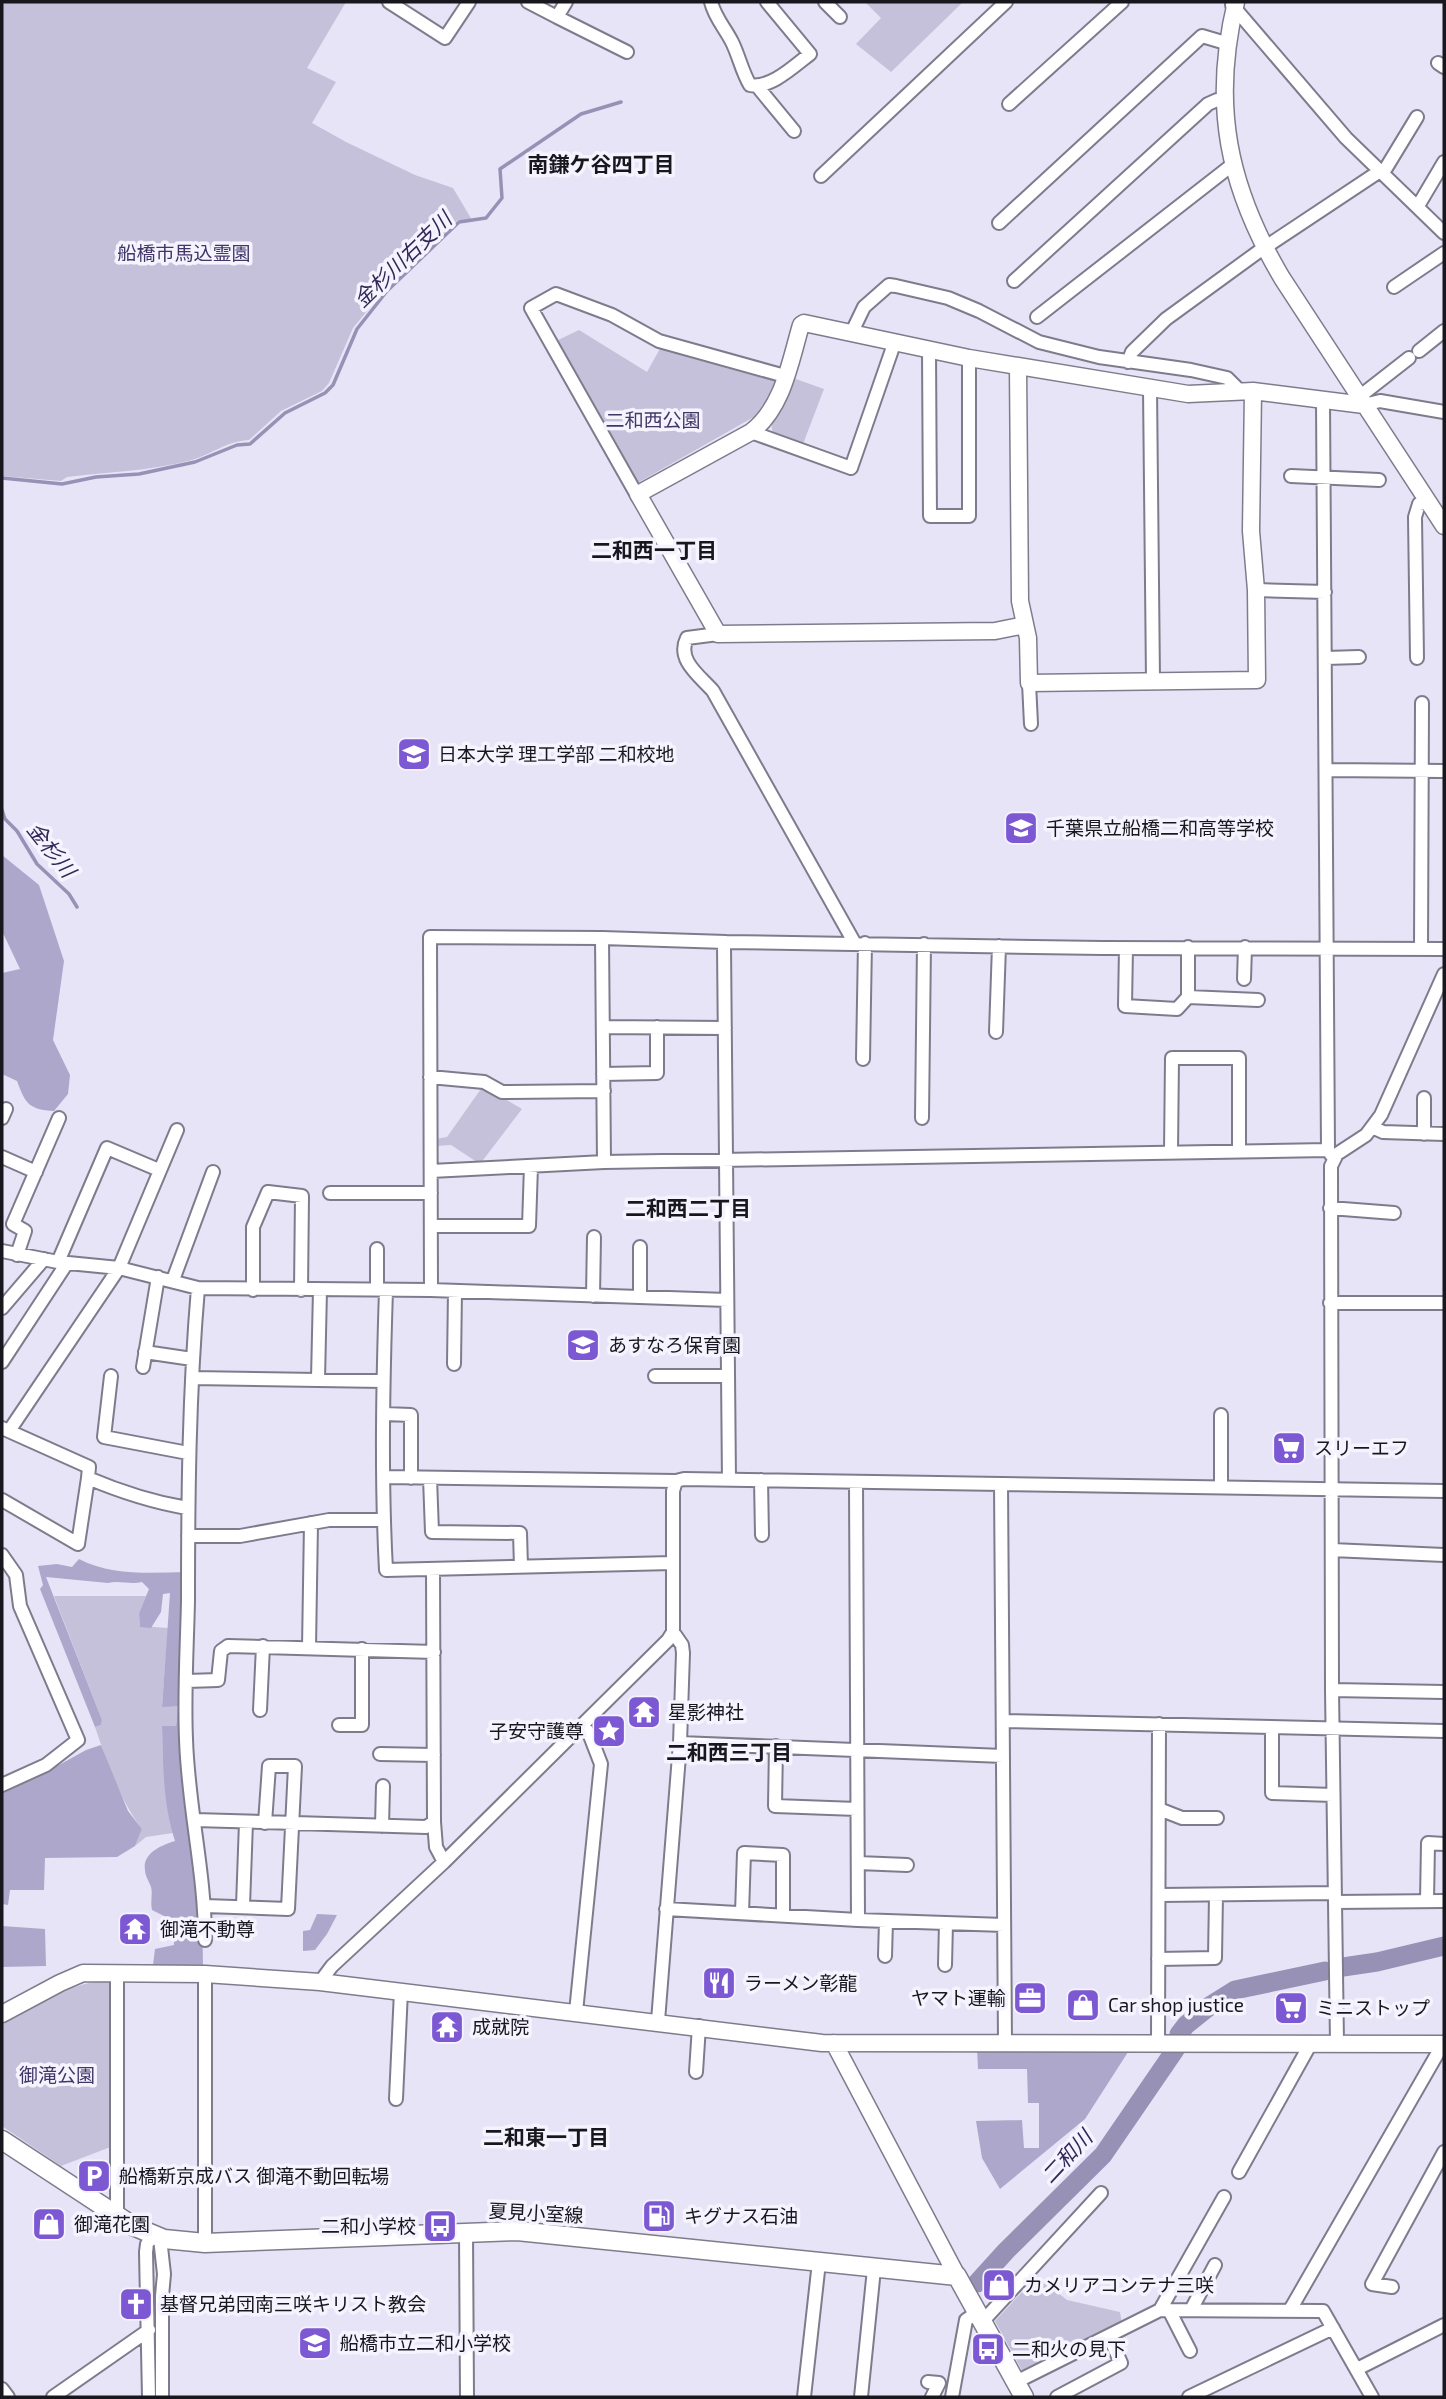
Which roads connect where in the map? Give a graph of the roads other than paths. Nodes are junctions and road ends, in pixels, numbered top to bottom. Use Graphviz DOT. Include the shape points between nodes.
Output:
graph roads {
  1 [pos="389,2"];
  2 [pos="469,2"];
  3 [pos="528,2"];
  4 [pos="566,2"];
  5 [pos="711,2"];
  6 [pos="767,2"];
  7 [pos="825,2"];
  8 [pos="1006,2"];
  9 [pos="1122,2"];
  10 [pos="1234,4"];
  11 [pos="557,17"];
  12 [pos="840,17"];
  13 [pos="1229,44"];
  14 [pos="627,52"];
  15 [pos="757,86"];
  16 [pos="1226,101"];
  17 [pos="1009,104"];
  18 [pos="1417,117"];
  19 [pos="794,131"];
  20 [pos="1444,162"];
  21 [pos="1232,165"];
  22 [pos="1381,172"];
  23 [pos="821,176"];
  24 [pos="1418,206"];
  25 [pos="999,223"];
  26 [pos="1444,233"];
  27 [pos="1264,248"];
  28 [pos="1444,253"];
  29 [pos="1014,281"];
  30 [pos="1394,287"];
  31 [pos="1037,317"];
  32 [pos="1444,331"];
  33 [pos="850,334"];
  34 [pos="894,344"];
  35 [pos="929,351"];
  36 [pos="969,358"];
  37 [pos="1128,362"];
  38 [pos="1018,367"];
  39 [pos="785,376"];
  40 [pos="1150,388"];
  41 [pos="1246,391"];
  42 [pos="1361,401"];
  43 [pos="1323,402"];
  44 [pos="1444,411"];
  45 [pos="751,432"];
  46 [pos="1291,476"];
  47 [pos="1323,478"];
  48 [pos="1379,480"];
  49 [pos="638,497"];
  50 [pos="1429,502"];
  51 [pos="1444,526"];
  52 [pos="1256,590"];
  53 [pos="1325,592"];
  54 [pos="1025,625"];
  55 [pos="718,634"];
  56 [pos="1360,657"];
  57 [pos="1325,658"];
  58 [pos="1417,658"];
  59 [pos="1153,680"];
  60 [pos="1029,683"];
  61 [pos="1422,703"];
  62 [pos="1031,724"];
  63 [pos="1326,771"];
  64 [pos="1422,771"];
  65 [pos="1444,771"];
  66 [pos="602,938"];
  67 [pos="726,942"];
  68 [pos="860,942"];
  69 [pos="924,944"];
  70 [pos="999,946"];
  71 [pos="1188,947"];
  72 [pos="1245,947"];
  73 [pos="1126,948"];
  74 [pos="1326,948"];
  75 [pos="1421,948"];
  76 [pos="1444,949"];
  77 [pos="1444,974"];
  78 [pos="1244,979"];
  79 [pos="1188,997"];
  80 [pos="1258,1000"];
  81 [pos="603,1027"];
  82 [pos="657,1027"];
  83 [pos="725,1028"];
  84 [pos="996,1032"];
  85 [pos="863,1059"];
  86 [pos="603,1074"];
  87 [pos="430,1077"];
  88 [pos="604,1091"];
  89 [pos="1424,1098"];
  90 [pos="59,1118"];
  91 [pos="922,1118"];
  92 [pos="1372,1127"];
  93 [pos="177,1130"];
  94 [pos="1424,1134"];
  95 [pos="1444,1134"];
  96 [pos="1171,1152"];
  97 [pos="1239,1152"];
  98 [pos="1331,1155"];
  99 [pos="2,1157"];
  100 [pos="604,1162"];
  101 [pos="726,1162"];
  102 [pos="531,1166"];
  103 [pos="159,1170"];
  104 [pos="36,1171"];
  105 [pos="431,1171"];
  106 [pos="213,1172"];
  107 [pos="330,1193"];
  108 [pos="431,1193"];
  109 [pos="1330,1208"];
  110 [pos="1394,1213"];
  111 [pos="431,1226"];
  112 [pos="594,1237"];
  113 [pos="640,1247"];
  114 [pos="377,1249"];
  115 [pos="2,1251"];
  116 [pos="16,1255"];
  117 [pos="44,1259"];
  118 [pos="63,1262"];
  119 [pos="118,1268"];
  120 [pos="158,1277"];
  121 [pos="173,1280"];
  122 [pos="198,1288"];
  123 [pos="253,1290"];
  124 [pos="301,1290"];
  125 [pos="320,1290"];
  126 [pos="381,1290"];
  127 [pos="431,1290"];
  128 [pos="455,1291"];
  129 [pos="593,1296"];
  130 [pos="640,1297"];
  131 [pos="727,1300"];
  132 [pos="1330,1303"];
  133 [pos="1444,1303"];
  134 [pos="2,1308"];
  135 [pos="145,1352"];
  136 [pos="192,1359"];
  137 [pos="2,1362"];
  138 [pos="454,1364"];
  139 [pos="143,1367"];
  140 [pos="111,1376"];
  141 [pos="654,1376"];
  142 [pos="728,1376"];
  143 [pos="192,1378"];
  144 [pos="318,1379"];
  145 [pos="383,1381"];
  146 [pos="384,1413"];
  147 [pos="1221,1415"];
  148 [pos="6,1430"];
  149 [pos="188,1453"];
  150 [pos="88,1478"];
  151 [pos="384,1478"];
  152 [pos="411,1478"];
  153 [pos="430,1478"];
  154 [pos="729,1480"];
  155 [pos="761,1480"];
  156 [pos="676,1481"];
  157 [pos="856,1482"];
  158 [pos="1001,1484"];
  159 [pos="1221,1487"];
  160 [pos="1331,1488"];
  161 [pos="1444,1491"];
  162 [pos="2,1500"];
  163 [pos="187,1508"];
  164 [pos="383,1520"];
  165 [pos="311,1523"];
  166 [pos="762,1535"];
  167 [pos="188,1536"];
  168 [pos="1332,1550"];
  169 [pos="2,1555"];
  170 [pos="1444,1555"];
  171 [pos="672,1563"];
  172 [pos="521,1567"];
  173 [pos="433,1570"];
  174 [pos="673,1632"];
  175 [pos="263,1646"];
  176 [pos="309,1648"];
  177 [pos="362,1649"];
  178 [pos="434,1652"];
  179 [pos="187,1681"];
  180 [pos="1332,1690"];
  181 [pos="1444,1692"];
  182 [pos="260,1710"];
  183 [pos="1003,1721"];
  184 [pos="1159,1724"];
  185 [pos="339,1725"];
  186 [pos="583,1725"];
  187 [pos="1272,1727"];
  188 [pos="1333,1729"];
  189 [pos="1444,1731"];
  190 [pos="680,1743"];
  191 [pos="776,1746"];
  192 [pos="857,1749"];
  193 [pos="380,1754"];
  194 [pos="434,1755"];
  195 [pos="1003,1756"];
  196 [pos="2,1785"];
  197 [pos="383,1786"];
  198 [pos="1333,1795"];
  199 [pos="858,1809"];
  200 [pos="1159,1809"];
  201 [pos="1217,1818"];
  202 [pos="195,1820"];
  203 [pos="246,1822"];
  204 [pos="435,1822"];
  205 [pos="265,1823"];
  206 [pos="293,1824"];
  207 [pos="382,1826"];
  208 [pos="1444,1844"];
  209 [pos="444,1862"];
  210 [pos="858,1863"];
  211 [pos="907,1866"];
  212 [pos="1160,1895"];
  213 [pos="1216,1895"];
  214 [pos="1334,1898"];
  215 [pos="1427,1901"];
  216 [pos="1444,1901"];
  217 [pos="205,1906"];
  218 [pos="243,1906"];
  219 [pos="666,1909"];
  220 [pos="742,1913"];
  221 [pos="783,1916"];
  222 [pos="858,1920"];
  223 [pos="886,1921"];
  224 [pos="946,1923"];
  225 [pos="1004,1925"];
  226 [pos="205,1940"];
  227 [pos="885,1956"];
  228 [pos="1158,1959"];
  229 [pos="945,1965"];
  230 [pos="117,1972"];
  231 [pos="205,1973"];
  232 [pos="320,1982"];
  233 [pos="401,1991"];
  234 [pos="576,2012"];
  235 [pos="2,2014"];
  236 [pos="658,2021"];
  237 [pos="699,2026"];
  238 [pos="834,2043"];
  239 [pos="1005,2043"];
  240 [pos="1158,2043"];
  241 [pos="1311,2043"];
  242 [pos="1337,2043"];
  243 [pos="1444,2044"];
  244 [pos="696,2072"];
  245 [pos="396,2099"];
  246 [pos="2,2140"];
  247 [pos="1444,2152"];
  248 [pos="1239,2172"];
  249 [pos="1101,2193"];
  250 [pos="1224,2197"];
  251 [pos="117,2217"];
  252 [pos="466,2232"];
  253 [pos="157,2237"];
  254 [pos="205,2243"];
  255 [pos="819,2262"];
  256 [pos="1215,2265"];
  257 [pos="874,2269"];
  258 [pos="957,2276"];
  259 [pos="1392,2287"];
  260 [pos="1165,2310"];
  261 [pos="1191,2310"];
  262 [pos="1290,2311"];
  263 [pos="980,2317"];
  264 [pos="1444,2325"];
  265 [pos="1333,2328"];
  266 [pos="149,2330"];
  267 [pos="1109,2336"];
  268 [pos="1190,2351"];
  269 [pos="1357,2369"];
  270 [pos="928,2382"];
  271 [pos="2,2389"];
  272 [pos="1019,2392"];
  273 [pos="8,2397"];
  274 [pos="53,2397"];
  275 [pos="149,2397"];
  276 [pos="162,2397"];
  277 [pos="467,2397"];
  278 [pos="804,2397"];
  279 [pos="861,2397"];
  280 [pos="932,2397"];
  281 [pos="952,2397"];
  282 [pos="1056,2397"];
  283 [pos="1189,2397"];
  284 [pos="1372,2397"];
  1 -- 2 [label="street" via="445,38"];
  3 -- 11 [label="street"];
  4 -- 11 [label="street"];
  5 -- 15 [label="street" via="746,78"];
  6 -- 15 [label="street" via="810,54"];
  7 -- 12 [label="street"];
  8 -- 23 [label="street"];
  9 -- 17 [label="street"];
  10 -- 13 [label="street"];
  10 -- 22 [label="street" via="1346,138"];
  11 -- 14 [label="street"];
  13 -- 16 [label="street"];
  13 -- 25 [label="street" via="1202,36"];
  15 -- 19 [label="street"];
  16 -- 21 [label="street"];
  16 -- 29 [label="street" via="1208,104"];
  18 -- 22 [label="street"];
  20 -- 24 [label="street"];
  21 -- 27 [label="street"];
  21 -- 31 [label="street"];
  22 -- 24 [label="street"];
  22 -- 27 [label="street"];
  24 -- 26 [label="street"];
  27 -- 37 [label="street" via="1166,318 1132,352"];
  27 -- 42 [label="street"];
  28 -- 30 [label="street"];
  32 -- 42 [label="street"];
  33 -- 34 [label="street"];
  33 -- 37 [label="street" via="863,307 889,285 948,298 1039,342"];
  33 -- 39 [label="street" via="801,325"];
  34 -- 35 [label="street"];
  34 -- 45 [label="street" via="850,468"];
  35 -- 36 [label="street"];
  35 -- 36 [label="street" via="930,516 970,516"];
  36 -- 38 [label="street"];
  37 -- 41 [label="street" via="1227,378"];
  38 -- 40 [label="street"];
  38 -- 54 [label="street" via="1020,601"];
  39 -- 45 [label="street" via="772,411"];
  39 -- 49 [label="street" via="659,341 612,314 556,294 531,309"];
  40 -- 41 [label="street" via="1188,394"];
  40 -- 59 [label="street"];
  41 -- 43 [label="street"];
  41 -- 52 [label="street"];
  42 -- 43 [label="street"];
  42 -- 44 [label="street"];
  42 -- 50 [label="street"];
  43 -- 47 [label="street"];
  45 -- 49 [label="street" via="642,490"];
  46 -- 47 [label="street"];
  47 -- 48 [label="street"];
  47 -- 53 [label="street"];
  49 -- 55 [label="street"];
  50 -- 51 [label="street"];
  50 -- 58 [label="street" via="1419,504 1415,517"];
  52 -- 53 [label="street"];
  52 -- 59 [label="street" via="1257,680"];
  53 -- 57 [label="street"];
  54 -- 55 [label="street" via="995,631"];
  54 -- 60 [label="street"];
  55 -- 68 [label="street" via="687,638 683,655 713,691"];
  56 -- 57 [label="street"];
  57 -- 63 [label="street"];
  59 -- 60 [label="street"];
  60 -- 62 [label="street"];
  61 -- 64 [label="street"];
  63 -- 64 [label="street"];
  63 -- 74 [label="street"];
  64 -- 65 [label="street"];
  64 -- 75 [label="street"];
  66 -- 67 [label="street"];
  66 -- 81 [label="street"];
  66 -- 87 [label="street" via="430,937"];
  67 -- 68 [label="street"];
  67 -- 83 [label="street"];
  68 -- 69 [label="street"];
  68 -- 85 [label="street"];
  69 -- 70 [label="street"];
  69 -- 91 [label="street"];
  70 -- 73 [label="street"];
  70 -- 84 [label="street"];
  71 -- 72 [label="street"];
  71 -- 73 [label="street"];
  71 -- 79 [label="street"];
  72 -- 74 [label="street"];
  72 -- 78 [label="street"];
  73 -- 79 [label="street" via="1125,1006 1177,1009"];
  74 -- 75 [label="street"];
  74 -- 98 [label="street"];
  75 -- 76 [label="street"];
  77 -- 92 [label="street"];
  79 -- 80 [label="street"];
  81 -- 82 [label="street"];
  81 -- 86 [label="street"];
  82 -- 83 [label="street"];
  82 -- 86 [label="street" via="657,1073"];
  83 -- 101 [label="street"];
  86 -- 88 [label="street"];
  87 -- 88 [label="street" via="484,1082 502,1092"];
  87 -- 105 [label="street"];
  88 -- 100 [label="street"];
  89 -- 94 [label="street"];
  90 -- 104 [label="street"];
  92 -- 94 [label="street"];
  92 -- 98 [label="street" via="1366,1136"];
  93 -- 103 [label="street"];
  94 -- 95 [label="street"];
  96 -- 97 [label="street"];
  96 -- 97 [label="street" via="1171,1058 1239,1058"];
  96 -- 101 [label="street"];
  97 -- 98 [label="street"];
  98 -- 109 [label="street"];
  99 -- 104 [label="street"];
  100 -- 101 [label="street"];
  100 -- 102 [label="street"];
  101 -- 131 [label="street"];
  102 -- 105 [label="street"];
  102 -- 111 [label="street" via="529,1226"];
  103 -- 118 [label="street" via="107,1148"];
  103 -- 119 [label="street"];
  104 -- 116 [label="street" via="13,1224 24,1231"];
  105 -- 108 [label="street"];
  106 -- 121 [label="street"];
  107 -- 108 [label="street"];
  108 -- 111 [label="street"];
  109 -- 110 [label="street"];
  109 -- 132 [label="street"];
  111 -- 127 [label="street"];
  112 -- 129 [label="street"];
  113 -- 130 [label="street"];
  114 -- 126 [label="street"];
  115 -- 116 [label="street"];
  116 -- 117 [label="street"];
  117 -- 118 [label="street"];
  117 -- 134 [label="street"];
  118 -- 119 [label="street"];
  118 -- 137 [label="street"];
  119 -- 120 [label="street"];
  119 -- 148 [label="street"];
  120 -- 121 [label="street"];
  120 -- 135 [label="street"];
  121 -- 122 [label="street"];
  122 -- 123 [label="street"];
  122 -- 136 [label="street"];
  123 -- 124 [label="street"];
  123 -- 124 [label="street" via="253,1227 268,1192 302,1196"];
  124 -- 125 [label="street"];
  125 -- 126 [label="street"];
  125 -- 144 [label="street"];
  126 -- 127 [label="street"];
  126 -- 145 [label="street"];
  127 -- 128 [label="street"];
  128 -- 129 [label="street"];
  128 -- 138 [label="street"];
  129 -- 130 [label="street"];
  130 -- 131 [label="street"];
  131 -- 142 [label="street"];
  132 -- 133 [label="street"];
  132 -- 160 [label="street"];
  135 -- 136 [label="street"];
  135 -- 139 [label="street"];
  136 -- 143 [label="street"];
  140 -- 149 [label="street" via="104,1437"];
  141 -- 142 [label="street"];
  142 -- 154 [label="street"];
  143 -- 144 [label="street"];
  143 -- 149 [label="street"];
  144 -- 145 [label="street"];
  145 -- 146 [label="street"];
  146 -- 151 [label="street"];
  146 -- 152 [label="street" via="411,1415"];
  147 -- 159 [label="street"];
  148 -- 150 [label="street" via="89,1467"];
  149 -- 163 [label="street"];
  150 -- 162 [label="street" via="78,1544"];
  150 -- 163 [label="street" via="124,1493"];
  151 -- 152 [label="street"];
  151 -- 164 [label="street"];
  152 -- 153 [label="street"];
  153 -- 156 [label="street"];
  153 -- 172 [label="street" via="432,1532 520,1533"];
  154 -- 155 [label="street"];
  154 -- 156 [label="street"];
  155 -- 157 [label="street"];
  155 -- 166 [label="street"];
  156 -- 171 [label="street"];
  157 -- 158 [label="street"];
  157 -- 192 [label="street"];
  158 -- 159 [label="street"];
  158 -- 183 [label="street"];
  159 -- 160 [label="street"];
  160 -- 161 [label="street"];
  160 -- 168 [label="street"];
  163 -- 167 [label="street"];
  164 -- 165 [label="street"];
  164 -- 173 [label="street" via="386,1570"];
  165 -- 167 [label="street" via="240,1536"];
  165 -- 176 [label="street"];
  167 -- 179 [label="street"];
  168 -- 170 [label="street"];
  168 -- 180 [label="street"];
  169 -- 196 [label="street" via="16,1575 20,1606 78,1740 46,1765"];
  171 -- 172 [label="street"];
  171 -- 174 [label="street"];
  172 -- 173 [label="street"];
  173 -- 178 [label="street"];
  174 -- 186 [label="street"];
  174 -- 190 [label="street" via="683,1653"];
  175 -- 176 [label="street"];
  175 -- 179 [label="street" via="224,1647 218,1680"];
  175 -- 182 [label="street"];
  176 -- 177 [label="street"];
  177 -- 178 [label="street"];
  177 -- 185 [label="street" via="362,1725"];
  178 -- 194 [label="street"];
  179 -- 202 [label="street" via="189,1794"];
  180 -- 181 [label="street"];
  180 -- 188 [label="street"];
  183 -- 184 [label="street"];
  183 -- 195 [label="street"];
  184 -- 187 [label="street"];
  184 -- 200 [label="street"];
  186 -- 209 [label="street"];
  186 -- 234 [label="street" via="601,1764"];
  187 -- 188 [label="street"];
  187 -- 198 [label="street" via="1272,1793"];
  188 -- 189 [label="street"];
  188 -- 198 [label="street"];
  190 -- 191 [label="street"];
  190 -- 219 [label="street"];
  191 -- 192 [label="street"];
  191 -- 199 [label="street" via="775,1806"];
  192 -- 195 [label="street"];
  192 -- 199 [label="street"];
  193 -- 194 [label="street"];
  194 -- 204 [label="street"];
  195 -- 225 [label="street"];
  197 -- 207 [label="street"];
  198 -- 214 [label="street"];
  199 -- 210 [label="street"];
  200 -- 201 [label="street" via="1182,1818"];
  200 -- 212 [label="street"];
  202 -- 203 [label="street"];
  202 -- 217 [label="street"];
  203 -- 205 [label="street"];
  203 -- 218 [label="street"];
  204 -- 207 [label="street" via="426,1827"];
  204 -- 209 [label="street" via="436,1847"];
  205 -- 206 [label="street"];
  205 -- 206 [label="street" via="269,1766 295,1766"];
  206 -- 207 [label="street"];
  206 -- 218 [label="street" via="288,1909"];
  208 -- 215 [label="street" via="1428,1843"];
  209 -- 232 [label="street"];
  210 -- 211 [label="street"];
  210 -- 222 [label="street"];
  212 -- 213 [label="street"];
  212 -- 228 [label="street"];
  213 -- 214 [label="street"];
  213 -- 228 [label="street" via="1215,1958"];
  214 -- 215 [label="street"];
  214 -- 242 [label="street"];
  215 -- 216 [label="street"];
  217 -- 218 [label="street"];
  217 -- 226 [label="street"];
  219 -- 220 [label="street"];
  219 -- 236 [label="street"];
  220 -- 221 [label="street"];
  220 -- 221 [label="street" via="744,1853 783,1855"];
  221 -- 222 [label="street"];
  222 -- 223 [label="street"];
  223 -- 224 [label="street"];
  223 -- 227 [label="street"];
  224 -- 225 [label="street"];
  224 -- 229 [label="street"];
  225 -- 239 [label="street"];
  228 -- 240 [label="street"];
  230 -- 231 [label="street"];
  230 -- 235 [label="street" via="74,1977"];
  230 -- 251 [label="street"];
  231 -- 232 [label="street"];
  231 -- 254 [label="street"];
  232 -- 233 [label="street"];
  233 -- 234 [label="street"];
  233 -- 245 [label="street"];
  234 -- 236 [label="street"];
  236 -- 237 [label="street"];
  237 -- 238 [label="street"];
  237 -- 244 [label="street"];
  238 -- 239 [label="street"];
  238 -- 258 [label="street"];
  239 -- 240 [label="street"];
  240 -- 241 [label="street"];
  241 -- 242 [label="street"];
  241 -- 248 [label="street"];
  242 -- 243 [label="street"];
  243 -- 262 [label="street"];
  246 -- 251 [label="main road, 夏見小室線"];
  247 -- 259 [label="street" via="1372,2284"];
  249 -- 263 [label="street"];
  250 -- 260 [label="street"];
  251 -- 253 [label="main road, 夏見小室線"];
  252 -- 254 [label="main road, 夏見小室線"];
  252 -- 255 [label="main road, 夏見小室線" via="548,2233"];
  252 -- 277 [label="street"];
  253 -- 254 [label="main road, 夏見小室線"];
  253 -- 266 [label="street" via="147,2244 146,2252"];
  253 -- 276 [label="street" via="164,2274"];
  255 -- 257 [label="main road, 夏見小室線"];
  255 -- 278 [label="street"];
  256 -- 261 [label="street"];
  257 -- 258 [label="main road, 夏見小室線"];
  257 -- 279 [label="street"];
  258 -- 263 [label="main road"];
  260 -- 261 [label="street"];
  260 -- 267 [label="street"];
  260 -- 268 [label="street"];
  261 -- 262 [label="street"];
  262 -- 265 [label="street" via="1323,2311"];
  263 -- 272 [label="main road"];
  263 -- 281 [label="street" via="967,2320"];
  264 -- 269 [label="street"];
  265 -- 269 [label="street"];
  265 -- 283 [label="street"];
  266 -- 274 [label="street"];
  266 -- 275 [label="street"];
  267 -- 272 [label="street"];
  267 -- 282 [label="street" via="1121,2364"];
  269 -- 284 [label="street"];
  270 -- 280 [label="street" via="939,2383"];
  271 -- 273 [label="street"];
}
